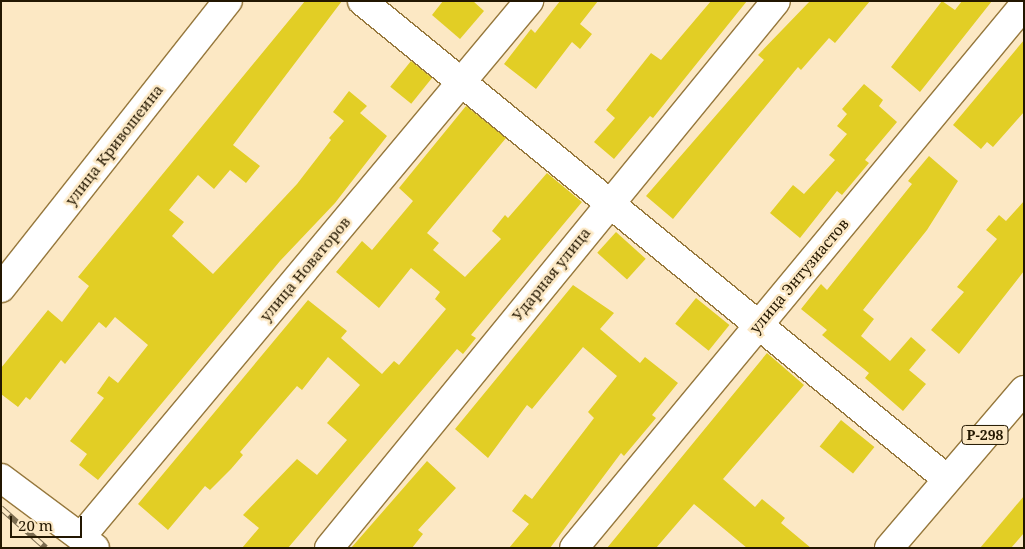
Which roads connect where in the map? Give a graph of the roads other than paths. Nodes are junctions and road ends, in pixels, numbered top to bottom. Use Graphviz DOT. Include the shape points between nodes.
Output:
graph roads {
  1 [pos="228,1"];
  2 [pos="362,1"];
  3 [pos="529,1"];
  4 [pos="776,1"];
  5 [pos="1024,5"];
  6 [pos="462,82"];
  7 [pos="609,202"];
  8 [pos="1,288"];
  9 [pos="758,325"];
  10 [pos="1024,390"];
  11 [pos="1,478"];
  12 [pos="947,479"];
  13 [pos="88,542"];
  14 [pos="329,548"];
  15 [pos="574,548"];
  16 [pos="889,548"];
  1 -- 8 [label="main road, улица Кривошеина"];
  2 -- 6 [label="main road"];
  3 -- 6 [label="main road, улица Новаторов"];
  4 -- 7 [label="main road, Ударная улица"];
  5 -- 9 [label="main road, улица Энтузиастов"];
  6 -- 7 [label="main road"];
  6 -- 13 [label="main road, улица Новаторов"];
  7 -- 9 [label="main road"];
  7 -- 14 [label="main road, Ударная улица"];
  9 -- 12 [label="main road"];
  9 -- 15 [label="main road, улица Энтузиастов"];
  10 -- 12 [label="main road, Р-298"];
  11 -- 13 [label="main road"];
  12 -- 16 [label="main road, Р-298"];
}
